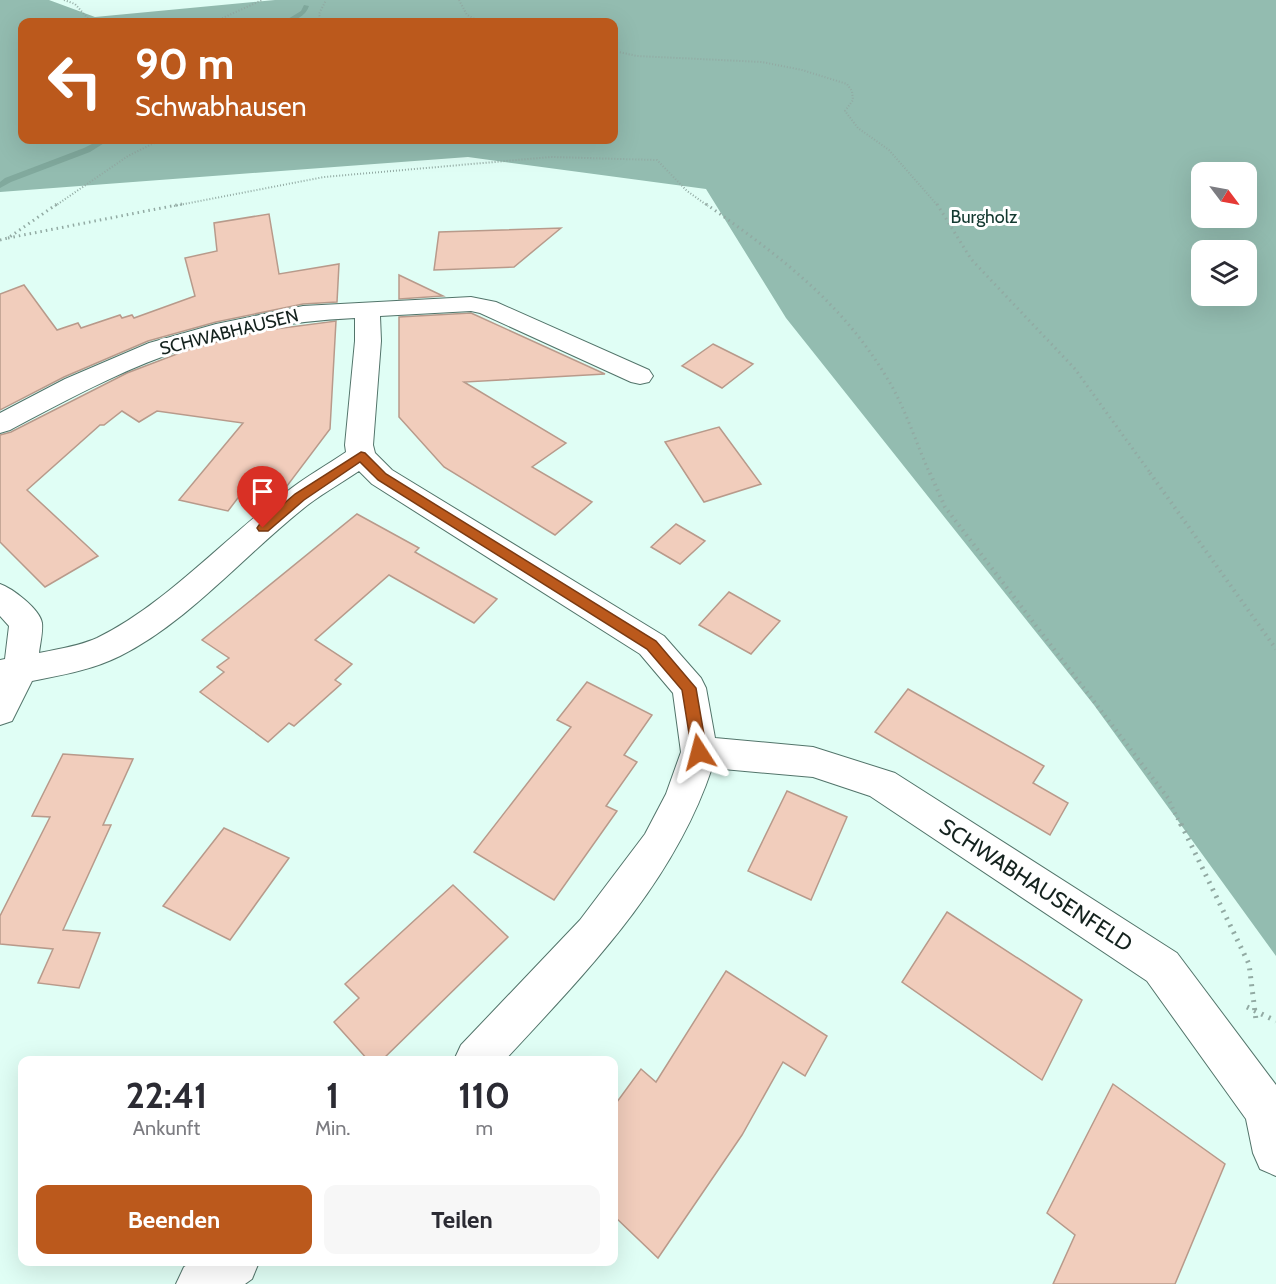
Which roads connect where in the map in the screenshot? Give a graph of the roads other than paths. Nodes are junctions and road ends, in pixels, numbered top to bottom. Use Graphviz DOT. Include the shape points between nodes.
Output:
graph roads {
  1 [pos="367,311"];
  2 [pos="640,376"];
  3 [pos="0,424"];
  4 [pos="361,456"];
  5 [pos="0,596"];
  6 [pos="10,672"];
  7 [pos="0,711"];
  8 [pos="699,752"];
  9 [pos="480,1056"];
  10 [pos="1276,1153"];
  11 [pos="229,1266"];
  12 [pos="201,1284"];
  1 -- 2 [label="street, SCHWABHAUSEN" via="471,304 487,307"];
  1 -- 3 [label="street, SCHWABHAUSEN" via="303,313 158,349 74,385"];
  1 -- 4 [label="street"];
  4 -- 6 [label="street" via="299,497 141,628 77,659"];
  4 -- 8 [label="street" via="382,477 652,645 689,688"];
  5 -- 6 [label="street" via="26,622"];
  6 -- 7 [label="street"];
  8 -- 9 [label="street" via="682,799 658,846 594,934"];
  8 -- 10 [label="street, SCHWABHAUSENFELD" via="813,762 882,784 1162,967 1267,1110"];
  11 -- 12 [label="street"];
}
